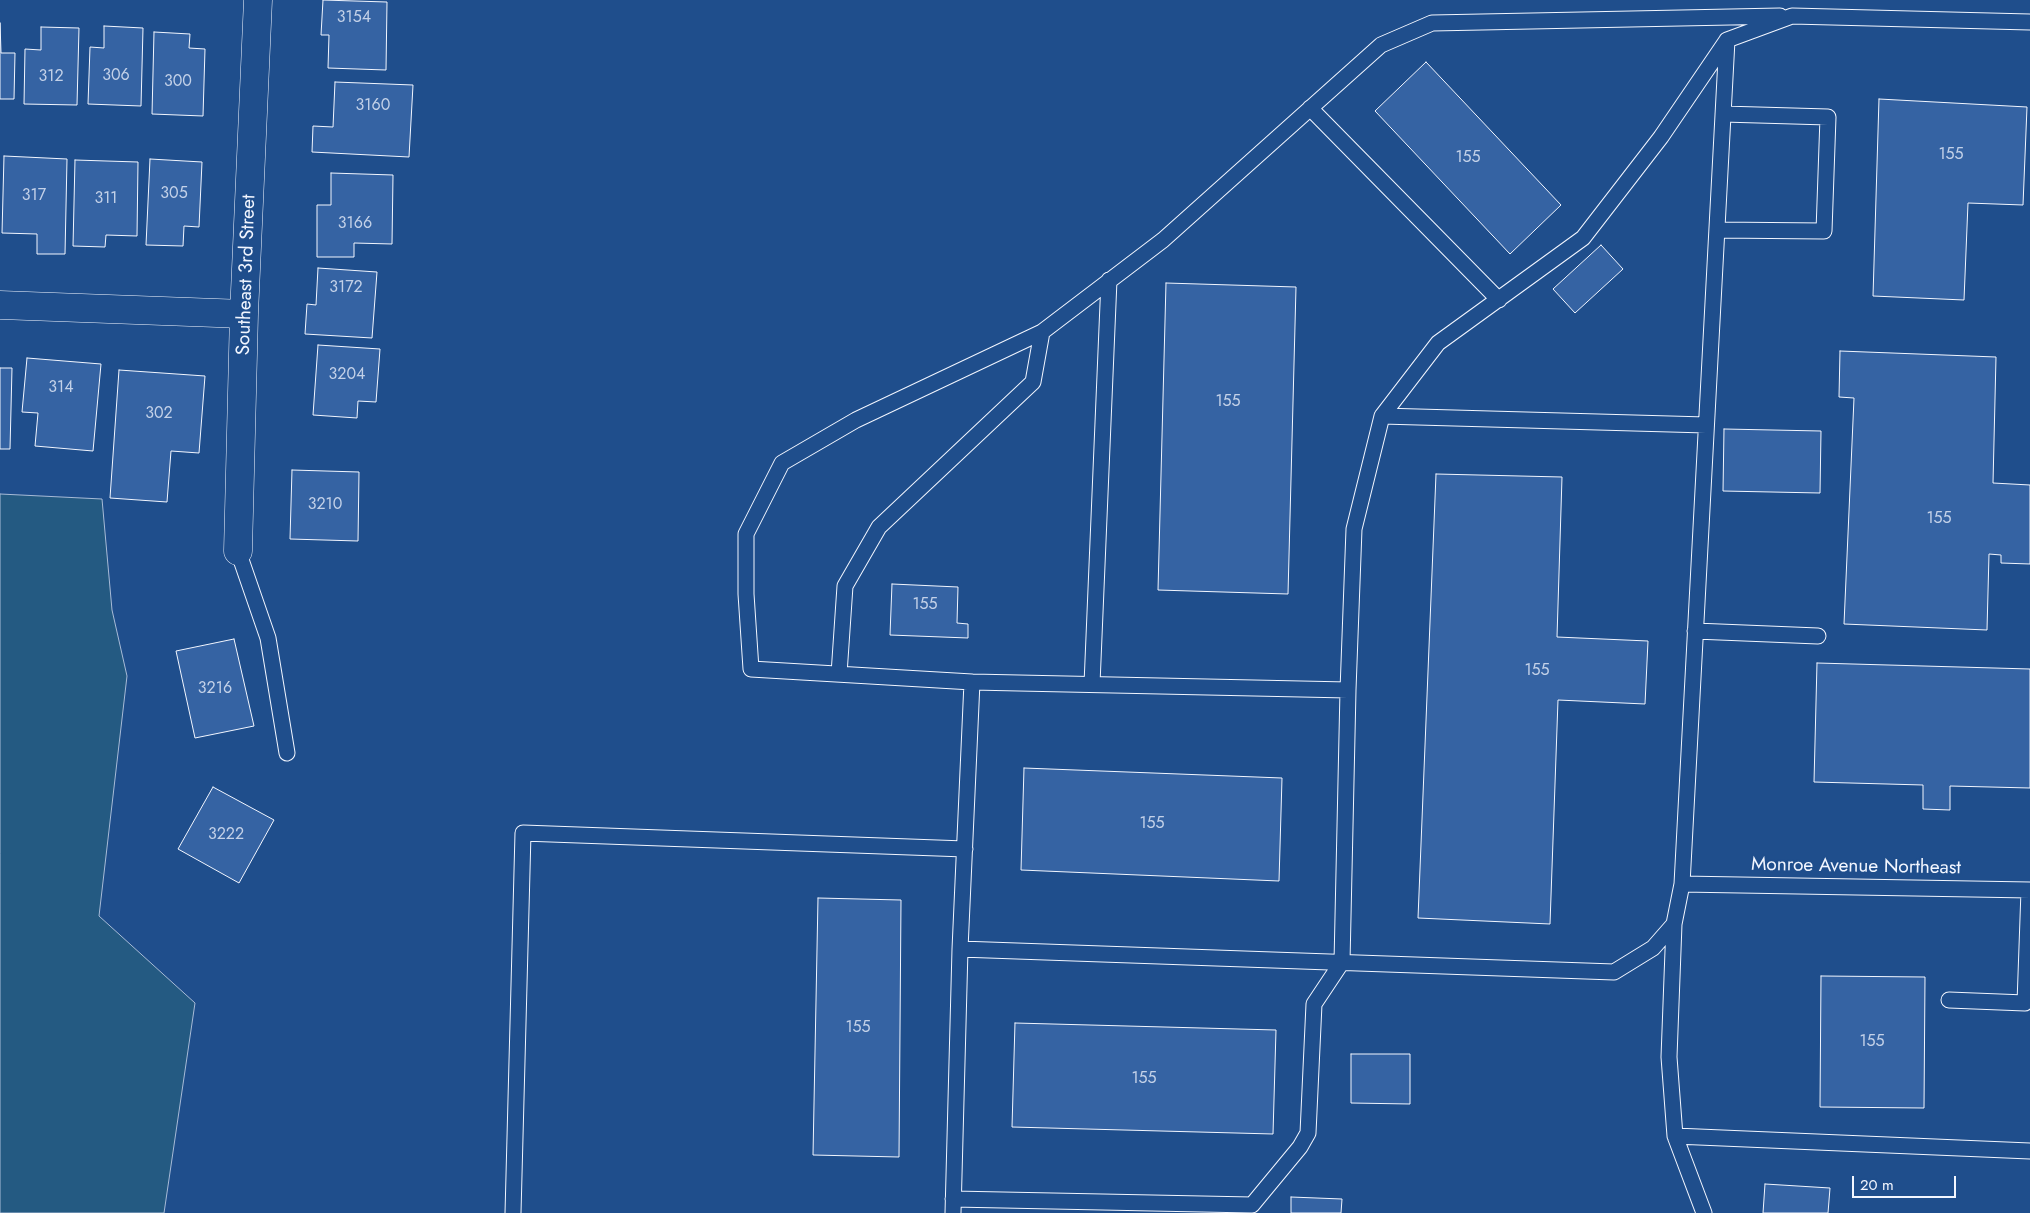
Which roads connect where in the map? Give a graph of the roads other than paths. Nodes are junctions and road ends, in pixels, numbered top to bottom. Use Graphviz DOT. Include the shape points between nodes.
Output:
graph roads {
  1 [pos="258,0"];
  2 [pos="1792,16"];
  3 [pos="2030,22"];
  4 [pos="1727,40"];
  5 [pos="1310,108"];
  6 [pos="1724,114"];
  7 [pos="1717,230"];
  8 [pos="1109,280"];
  9 [pos="1499,300"];
  10 [pos="0,305"];
  11 [pos="244,314"];
  12 [pos="1042,332"];
  13 [pos="1382,416"];
  14 [pos="1706,425"];
  15 [pos="238,551"];
  16 [pos="1695,631"];
  17 [pos="1818,636"];
  18 [pos="839,674"];
  19 [pos="972,682"];
  20 [pos="1092,684"];
  21 [pos="1348,690"];
  22 [pos="287,753"];
  23 [pos="965,849"];
  24 [pos="1682,884"];
  25 [pos="2029,890"];
  26 [pos="1674,924"];
  27 [pos="960,949"];
  28 [pos="1342,962"];
  29 [pos="1949,1000"];
  30 [pos="1675,1136"];
  31 [pos="2030,1151"];
  32 [pos="953,1206"];
  33 [pos="513,1213"];
  34 [pos="1704,1213"];
  1 -- 11 [label="street, Southeast 3rd Street"];
  2 -- 3 [label="lane"];
  2 -- 4 [label="lane"];
  2 -- 5 [label="lane" via="1432,23 1381,45"];
  4 -- 6 [label="lane"];
  4 -- 9 [label="lane" via="1661,137 1583,238"];
  5 -- 8 [label="lane" via="1163,240"];
  5 -- 9 [label="lane"];
  6 -- 7 [label="lane"];
  6 -- 7 [label="lane" via="1828,117 1824,231"];
  7 -- 14 [label="lane"];
  8 -- 12 [label="lane"];
  8 -- 20 [label="lane"];
  9 -- 13 [label="lane" via="1438,343"];
  10 -- 11 [label="street"];
  11 -- 15 [label="street, Southeast 3rd Street"];
  12 -- 18 [label="lane" via="1032,382 879,526 845,586"];
  12 -- 18 [label="lane" via="856,420 782,463 746,534 751,669"];
  13 -- 14 [label="lane"];
  13 -- 21 [label="lane" via="1354,529"];
  14 -- 16 [label="lane"];
  15 -- 22 [label="lane" via="268,638"];
  16 -- 17 [label="lane"];
  16 -- 24 [label="lane"];
  18 -- 19 [label="lane"];
  19 -- 20 [label="lane"];
  19 -- 23 [label="lane"];
  20 -- 21 [label="lane"];
  21 -- 28 [label="lane"];
  23 -- 27 [label="lane"];
  23 -- 33 [label="lane" via="523,832"];
  24 -- 25 [label="lane, Monroe Avenue Northeast"];
  24 -- 26 [label="lane"];
  25 -- 29 [label="lane" via="2025,1003"];
  26 -- 28 [label="lane" via="1653,948 1614,972"];
  26 -- 30 [label="lane" via="1669,1057"];
  27 -- 28 [label="lane"];
  27 -- 32 [label="lane"];
  28 -- 32 [label="lane" via="1314,1004 1308,1133 1252,1205"];
  30 -- 31 [label="lane"];
  30 -- 34 [label="lane"];
}
